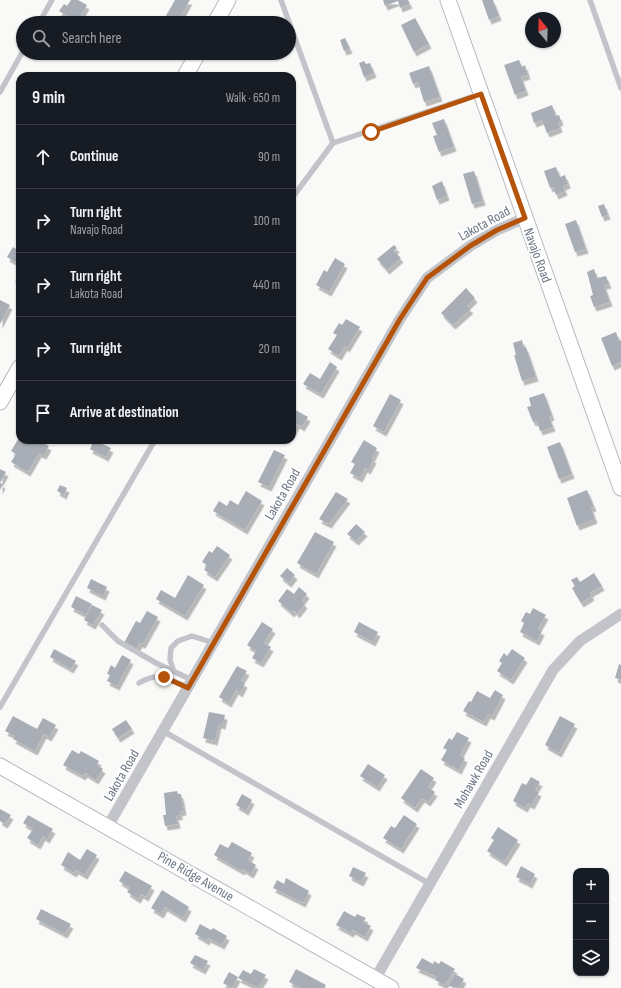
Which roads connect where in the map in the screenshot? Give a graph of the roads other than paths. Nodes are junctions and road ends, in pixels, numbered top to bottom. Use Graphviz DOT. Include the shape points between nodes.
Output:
graph roads {
  1 [pos="52,0"];
  2 [pos="228,0"];
  3 [pos="281,0"];
  4 [pos="448,0"];
  5 [pos="590,0"];
  6 [pos="43,16"];
  7 [pos="219,16"];
  8 [pos="287,16"];
  9 [pos="296,41"];
  10 [pos="18,60"];
  11 [pos="194,60"];
  12 [pos="187,72"];
  13 [pos="621,88"];
  14 [pos="0,92"];
  15 [pos="481,94"];
  16 [pos="333,143"];
  17 [pos="296,193"];
  18 [pos="525,218"];
  19 [pos="16,374"];
  20 [pos="0,402"];
  21 [pos="153,444"];
  22 [pos="621,488"];
  23 [pos="621,614"];
  24 [pos="102,624"];
  25 [pos="214,643"];
  26 [pos="174,672"];
  27 [pos="139,683"];
  28 [pos="190,684"];
  29 [pos="0,707"];
  30 [pos="163,731"];
  31 [pos="0,766"];
  32 [pos="108,826"];
  33 [pos="430,884"];
  34 [pos="375,979"];
  35 [pos="391,988"];
  1 -- 6 [label="lane"];
  2 -- 7 [label="street"];
  3 -- 8 [label="lane"];
  4 -- 15 [label="street, Navajo Road"];
  5 -- 13 [label="lane"];
  9 -- 16 [label="lane"];
  10 -- 14 [label="lane"];
  11 -- 12 [label="street"];
  15 -- 16 [label="lane"];
  15 -- 18 [label="street, Navajo Road"];
  16 -- 17 [label="lane"];
  18 -- 22 [label="street, Navajo Road"];
  18 -- 25 [label="street, Lakota Road" via="497,230 470,246 427,278 400,319"];
  19 -- 20 [label="street"];
  21 -- 29 [label="lane"];
  23 -- 33 [label="street, Mohawk Road" via="580,641 553,670"];
  24 -- 26 [label="lane" via="118,641"];
  25 -- 26 [label="lane" via="192,636 178,641 171,648 170,660"];
  25 -- 28 [label="street, Lakota Road"];
  26 -- 28 [label="lane"];
  27 -- 28 [label="lane" via="156,676"];
  28 -- 30 [label="street, Lakota Road"];
  30 -- 32 [label="street, Lakota Road"];
  30 -- 33 [label="lane"];
  31 -- 32 [label="street, Pine Ridge Avenue"];
  32 -- 34 [label="street, Pine Ridge Avenue"];
  33 -- 34 [label="street, Mohawk Road"];
  34 -- 35 [label="street, Pine Ridge Avenue"];
}
